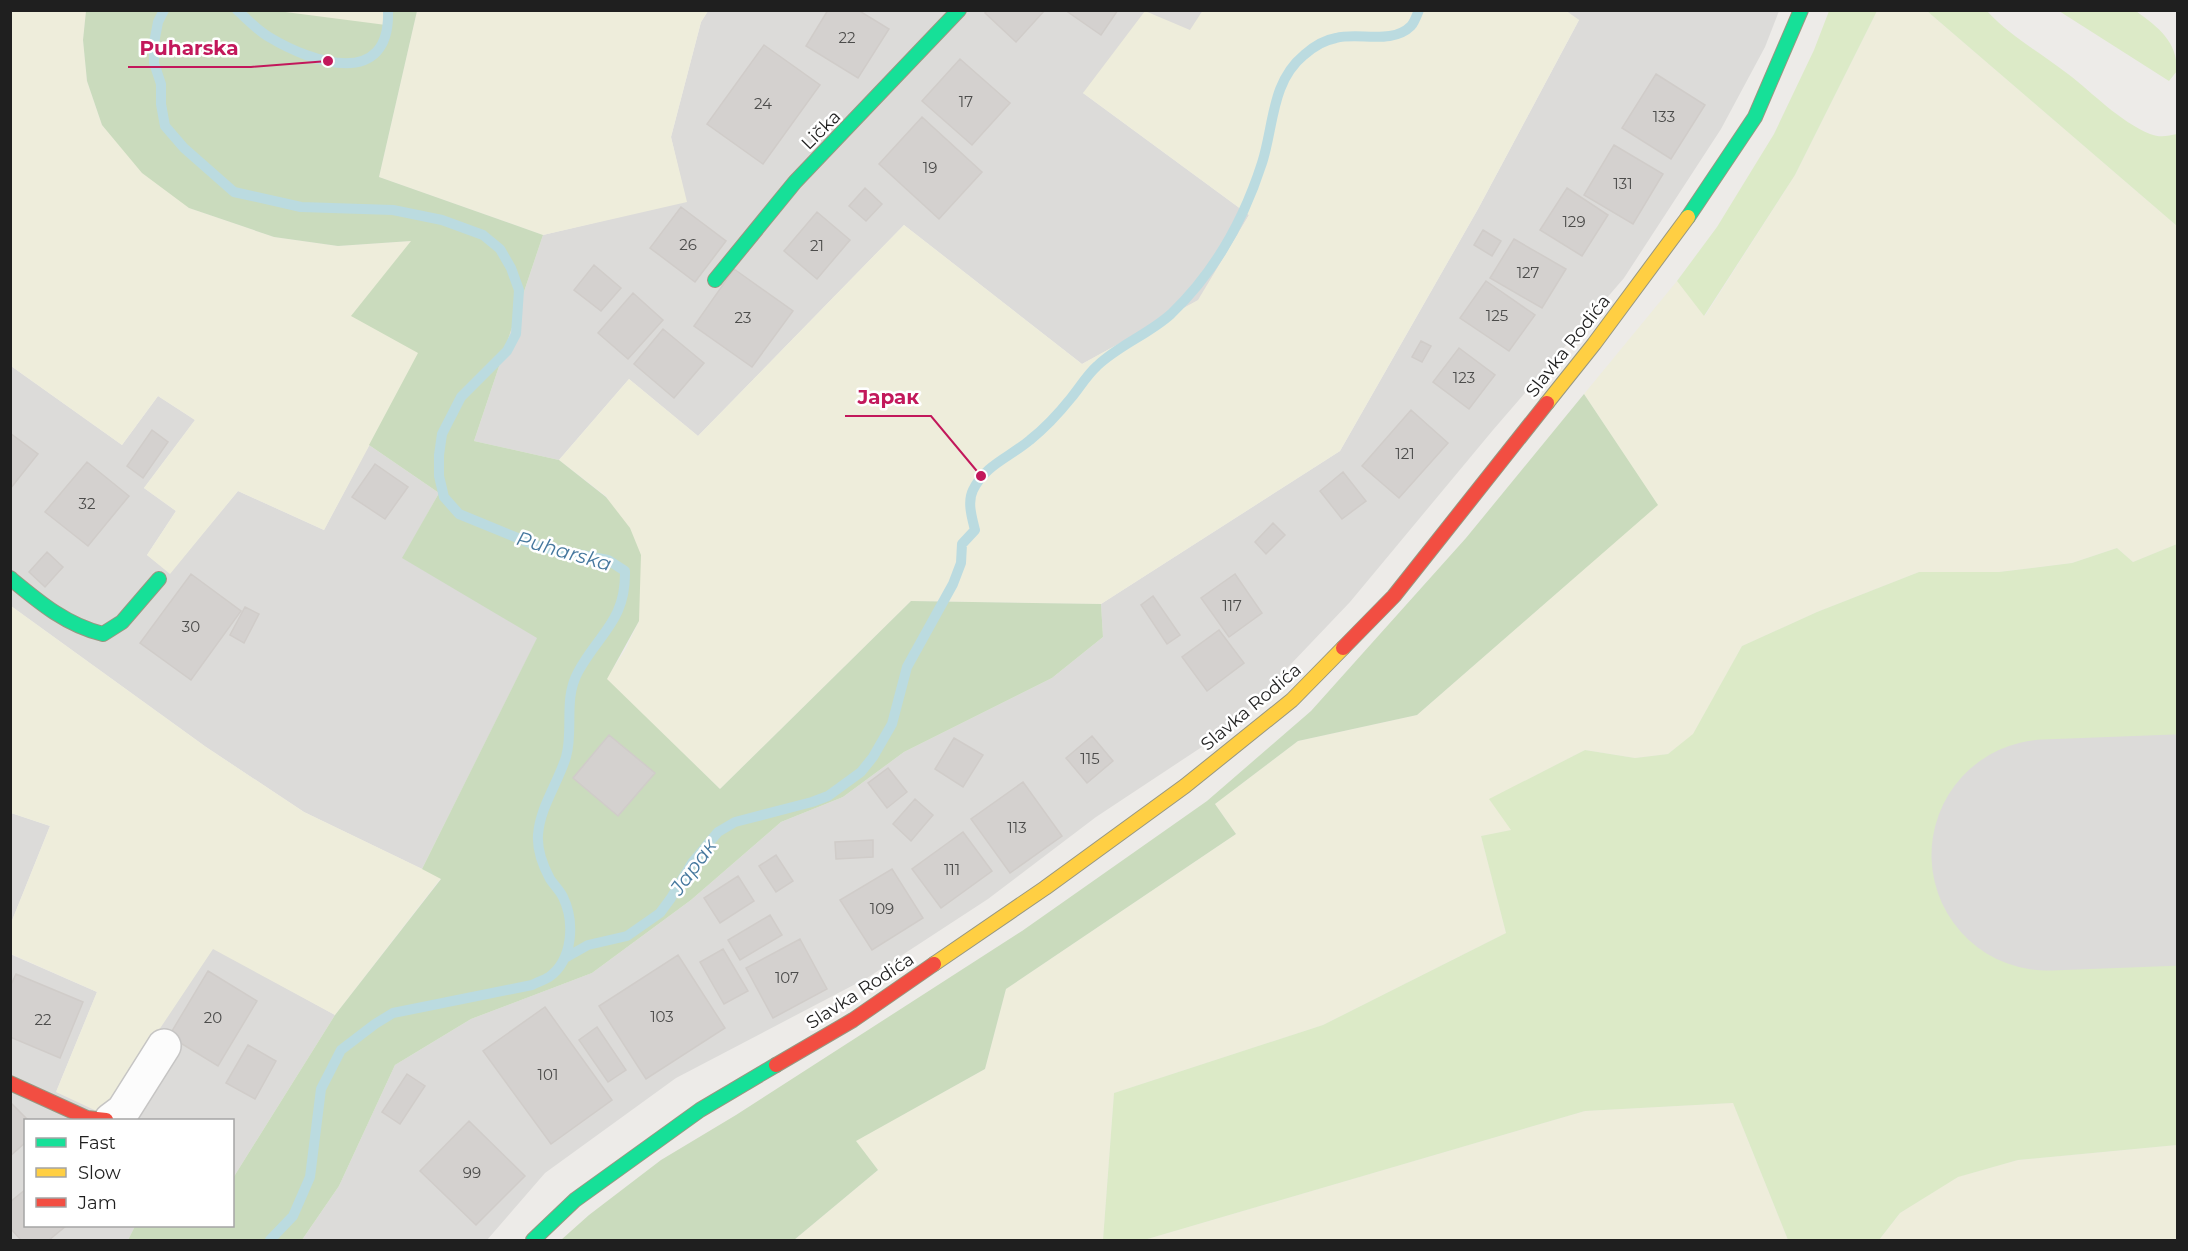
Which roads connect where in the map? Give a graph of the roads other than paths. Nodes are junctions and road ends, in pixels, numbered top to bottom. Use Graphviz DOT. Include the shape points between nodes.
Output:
graph roads {
  1 [pos="959,10"];
  2 [pos="1801,10"];
  3 [pos="716,280"];
  4 [pos="10,578"];
  5 [pos="159,579"];
  6 [pos="164,1047"];
  7 [pos="10,1083"];
  8 [pos="96,1119"];
  9 [pos="112,1119"];
  10 [pos="533,1240"];
  1 -- 3 [label="main road, Lička" via="795,182"];
  2 -- 10 [label="main road, Slavka Rodića" via="1755,117 1675,235 1594,344 1394,596 1292,700 1185,786 1045,888 853,1020 700,1110 575,1200"];
  4 -- 5 [label="main road" via="63,620 103,634 122,622"];
  6 -- 9 [label="street" via="123,1111"];
  7 -- 8 [label="main road"];
}
